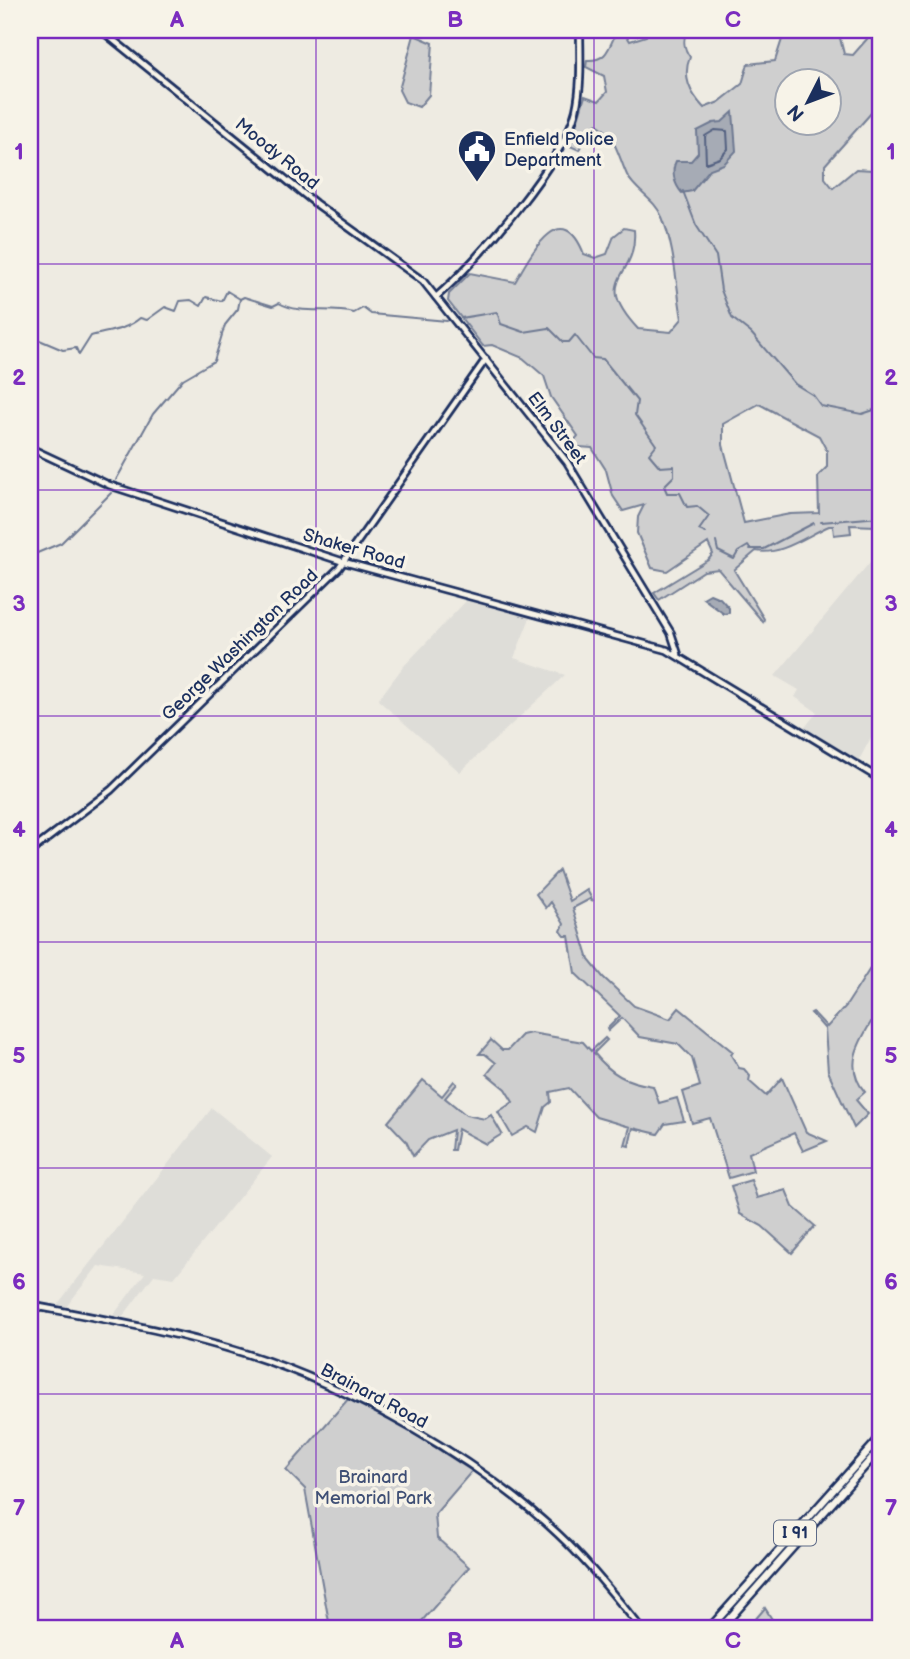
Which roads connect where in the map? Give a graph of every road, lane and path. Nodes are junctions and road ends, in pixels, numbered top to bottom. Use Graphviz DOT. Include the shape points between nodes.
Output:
graph roads {
  1 [pos="101,30"];
  2 [pos="580,30"];
  3 [pos="436,297"];
  4 [pos="486,359"];
  5 [pos="30,448"];
  6 [pos="344,562"];
  7 [pos="678,654"];
  8 [pos="880,779"];
  9 [pos="30,852"];
  10 [pos="30,1305"];
  11 [pos="880,1437"];
  12 [pos="880,1450"];
  13 [pos="642,1629"];
  14 [pos="709,1629"];
  15 [pos="720,1629"];
  1 -- 3 [label="street, Moody Road" via="315,202 414,273"];
  2 -- 3 [label="street" via="578,97 563,146 477,255"];
  3 -- 4 [label="street, Elm Street"];
  4 -- 6 [label="street, George Washington Road"];
  4 -- 7 [label="street, Elm Street" via="576,474 671,633"];
  5 -- 6 [label="street, Shaker Road" via="109,485"];
  6 -- 7 [label="street, Shaker Road"];
  6 -- 9 [label="street, George Washington Road" via="111,790"];
  7 -- 8 [label="street"];
  10 -- 13 [label="street, Brainard Road" via="208,1342 290,1369 358,1400 475,1470 528,1508 565,1541"];
  11 -- 14 [label="highway, I 91"];
  12 -- 15 [label="highway, I 91"];
}
